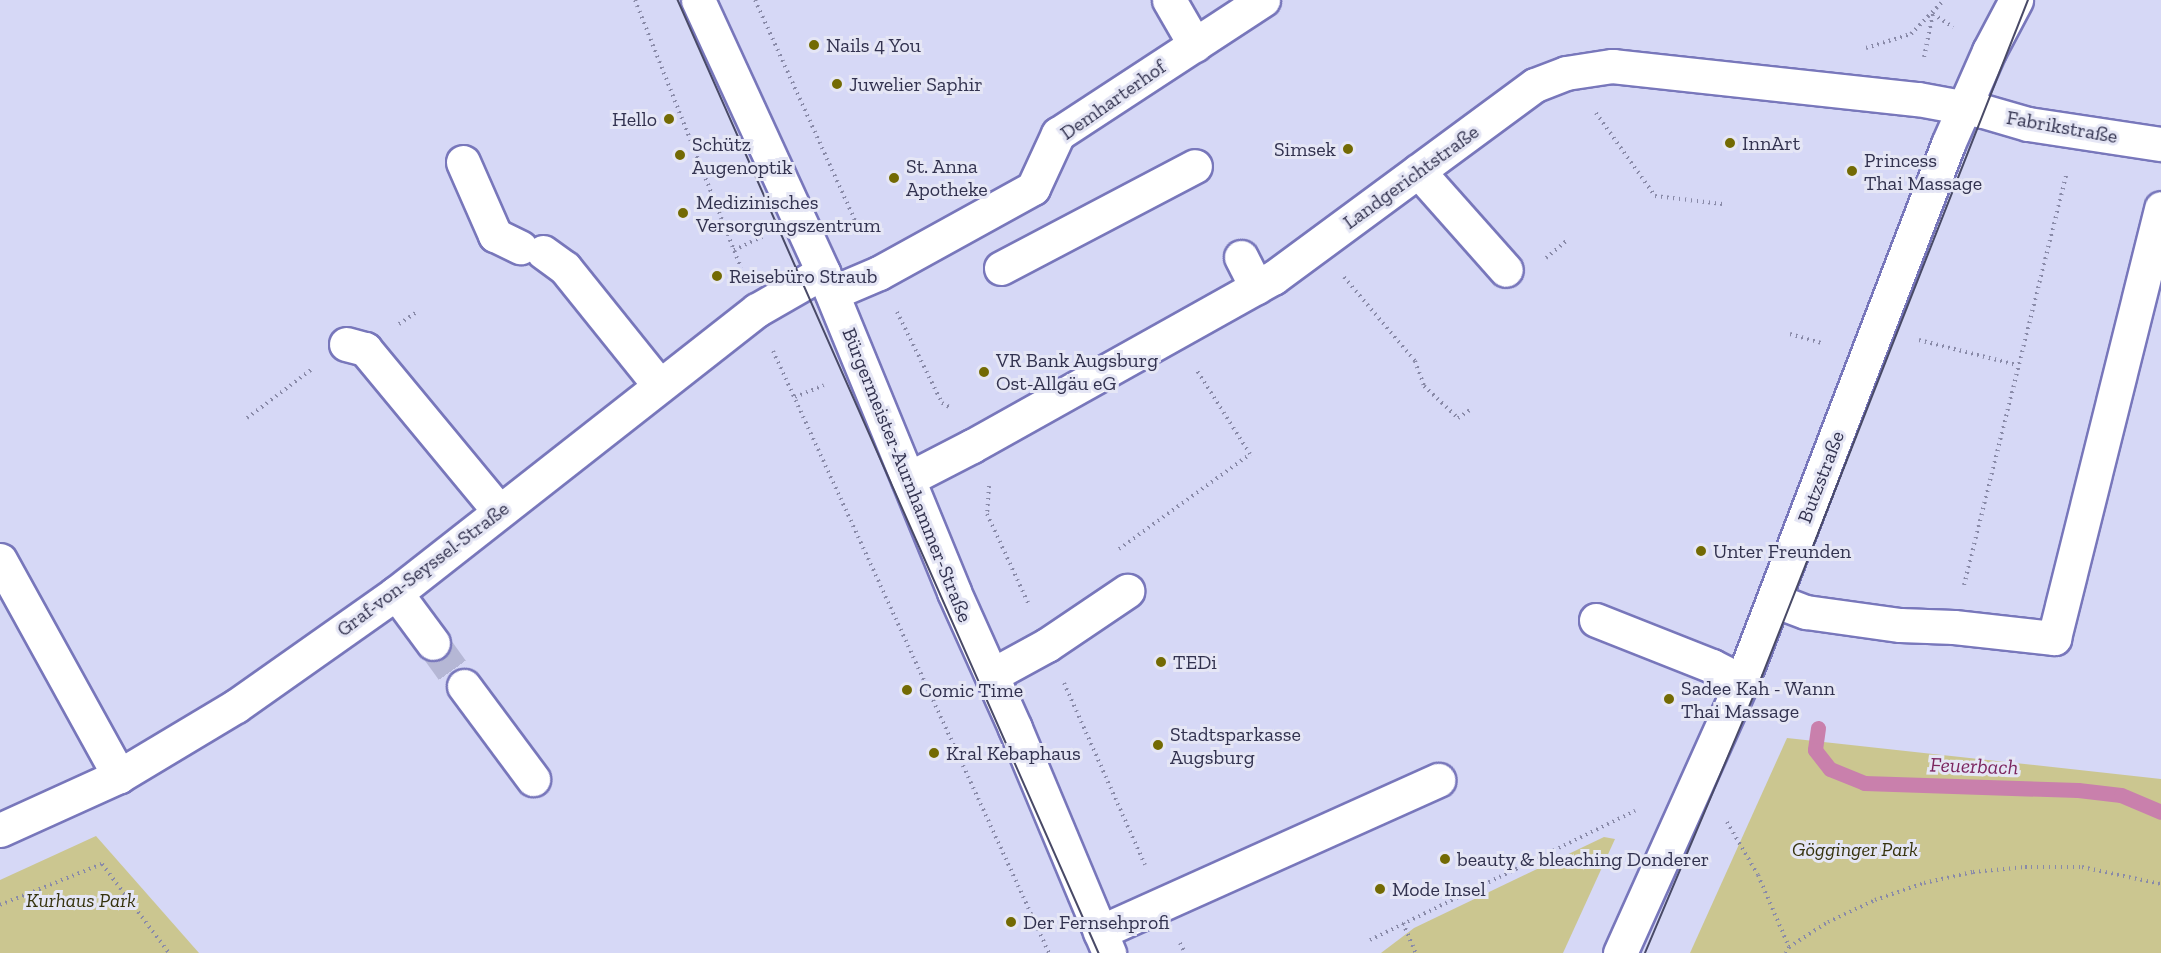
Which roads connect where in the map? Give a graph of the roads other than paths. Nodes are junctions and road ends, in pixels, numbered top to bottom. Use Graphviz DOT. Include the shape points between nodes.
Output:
graph roads {
  1 [pos="698,0"];
  2 [pos="1169,0"];
  3 [pos="1263,0"];
  4 [pos="2016,0"];
  5 [pos="1195,45"];
  6 [pos="1964,107"];
  7 [pos="2161,144"];
  8 [pos="463,162"];
  9 [pos="1195,166"];
  10 [pos="1418,171"];
  11 [pos="2161,208"];
  12 [pos="1241,257"];
  13 [pos="1002,268"];
  14 [pos="1506,270"];
  15 [pos="827,282"];
  16 [pos="1256,287"];
  17 [pos="346,344"];
  18 [pos="659,386"];
  19 [pos="908,478"];
  20 [pos="499,511"];
  21 [pos="0,560"];
  22 [pos="1126,591"];
  23 [pos="396,593"];
  24 [pos="1774,600"];
  25 [pos="1596,620"];
  26 [pos="433,643"];
  27 [pos="992,675"];
  28 [pos="1742,681"];
  29 [pos="464,686"];
  30 [pos="119,776"];
  31 [pos="533,779"];
  32 [pos="1438,780"];
  33 [pos="0,830"];
  34 [pos="1105,942"];
  35 [pos="1620,953"];
  1 -- 15 [label="street, Bürgermeister-Aurnhammer-Straße"];
  2 -- 5 [label="street"];
  3 -- 5 [label="street, Demharterhof"];
  4 -- 6 [label="street, Butzstraße"];
  5 -- 15 [label="street, Demharterhof" via="1058,134 1033,188 879,273"];
  6 -- 7 [label="street, Fabrikstraße" via="2028,124"];
  6 -- 10 [label="street, Landgerichtstraße" via="1612,66 1566,73 1535,85"];
  6 -- 24 [label="street, Butzstraße"];
  8 -- 18 [label="street" via="495,234 565,268"];
  9 -- 13 [label="street"];
  10 -- 14 [label="street"];
  10 -- 16 [label="street, Landgerichtstraße"];
  11 -- 24 [label="street" via="2054,638 1954,627 1904,611 1806,612"];
  12 -- 16 [label="street"];
  15 -- 18 [label="street, Graf-von-Seyssel-Straße" via="757,310"];
  15 -- 19 [label="street, Bürgermeister-Aurnhammer-Straße"];
  16 -- 19 [label="street, Landgerichtstraße"];
  17 -- 20 [label="street" via="365,349"];
  18 -- 20 [label="street, Graf-von-Seyssel-Straße"];
  19 -- 27 [label="street, Bürgermeister-Aurnhammer-Straße"];
  20 -- 23 [label="street, Graf-von-Seyssel-Straße"];
  21 -- 30 [label="street"];
  22 -- 27 [label="street" via="1047,645"];
  23 -- 26 [label="street"];
  23 -- 30 [label="street, Graf-von-Seyssel-Straße" via="236,706"];
  24 -- 28 [label="street, Butzstraße"];
  25 -- 28 [label="street"];
  27 -- 34 [label="street, Bürgermeister-Aurnhammer-Straße"];
  28 -- 35 [label="street, Butzstraße"];
  29 -- 31 [label="street"];
  30 -- 33 [label="street, Graf-von-Seyssel-Straße"];
  32 -- 34 [label="street"];
}
